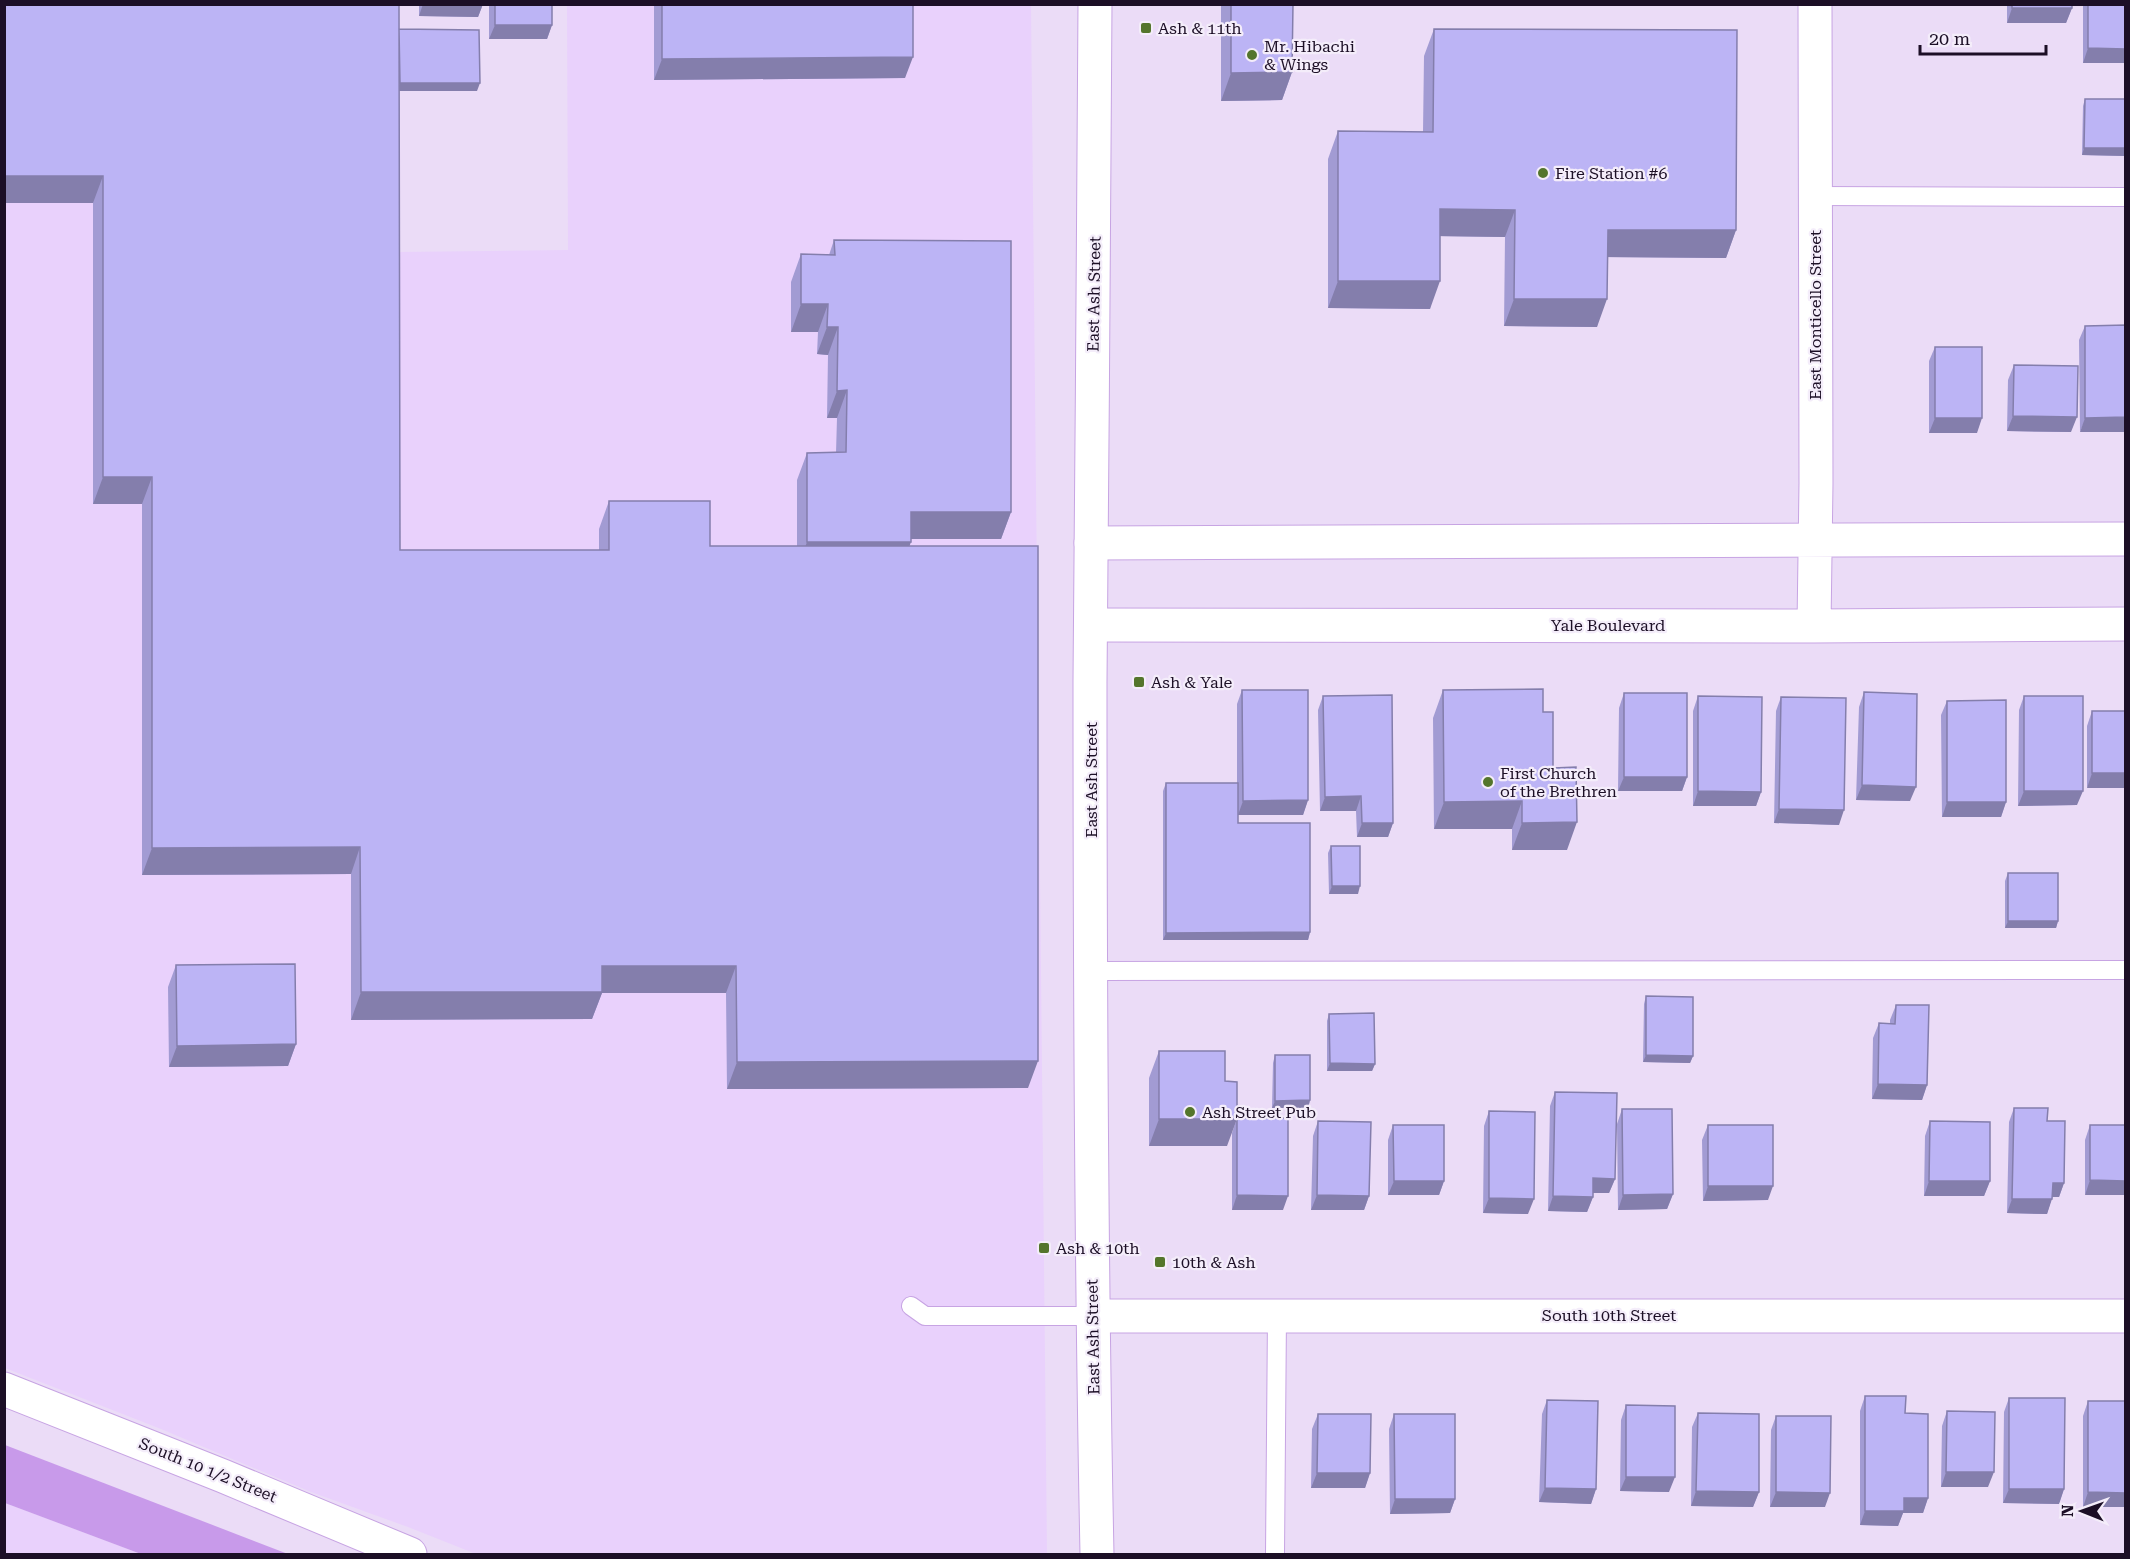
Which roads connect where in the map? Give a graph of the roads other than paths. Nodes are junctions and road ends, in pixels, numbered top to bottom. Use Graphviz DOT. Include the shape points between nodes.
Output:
graph roads {
  1 [pos="1095,4"];
  2 [pos="1815,4"];
  3 [pos="1815,196"];
  4 [pos="2126,197"];
  5 [pos="1815,539"];
  6 [pos="2126,539"];
  7 [pos="1091,543"];
  8 [pos="2126,624"];
  9 [pos="1091,625"];
  10 [pos="1814,626"];
  11 [pos="2126,970"];
  12 [pos="1091,971"];
  13 [pos="911,1306"];
  14 [pos="1277,1315"];
  15 [pos="1092,1316"];
  16 [pos="2126,1316"];
  17 [pos="4,1389"];
  18 [pos="410,1554"];
  19 [pos="1097,1554"];
  20 [pos="1275,1554"];
  1 -- 7 [label="street, East Ash Street"];
  2 -- 3 [label="street, East Monticello Street"];
  3 -- 4 [label="lane"];
  3 -- 5 [label="street, East Monticello Street"];
  5 -- 6 [label="street"];
  5 -- 7 [label="street"];
  5 -- 10 [label="street, East Monticello Street"];
  7 -- 9 [label="street, East Ash Street"];
  8 -- 10 [label="street, Yale Boulevard"];
  9 -- 10 [label="street, Yale Boulevard"];
  9 -- 12 [label="street, East Ash Street"];
  11 -- 12 [label="lane"];
  12 -- 15 [label="street, East Ash Street"];
  13 -- 15 [label="lane" via="925,1316"];
  14 -- 15 [label="street, South 10th Street"];
  14 -- 16 [label="street, South 10th Street"];
  14 -- 20 [label="lane"];
  15 -- 19 [label="street, East Ash Street"];
  17 -- 18 [label="street, South 10 1/2 Street"];
}
